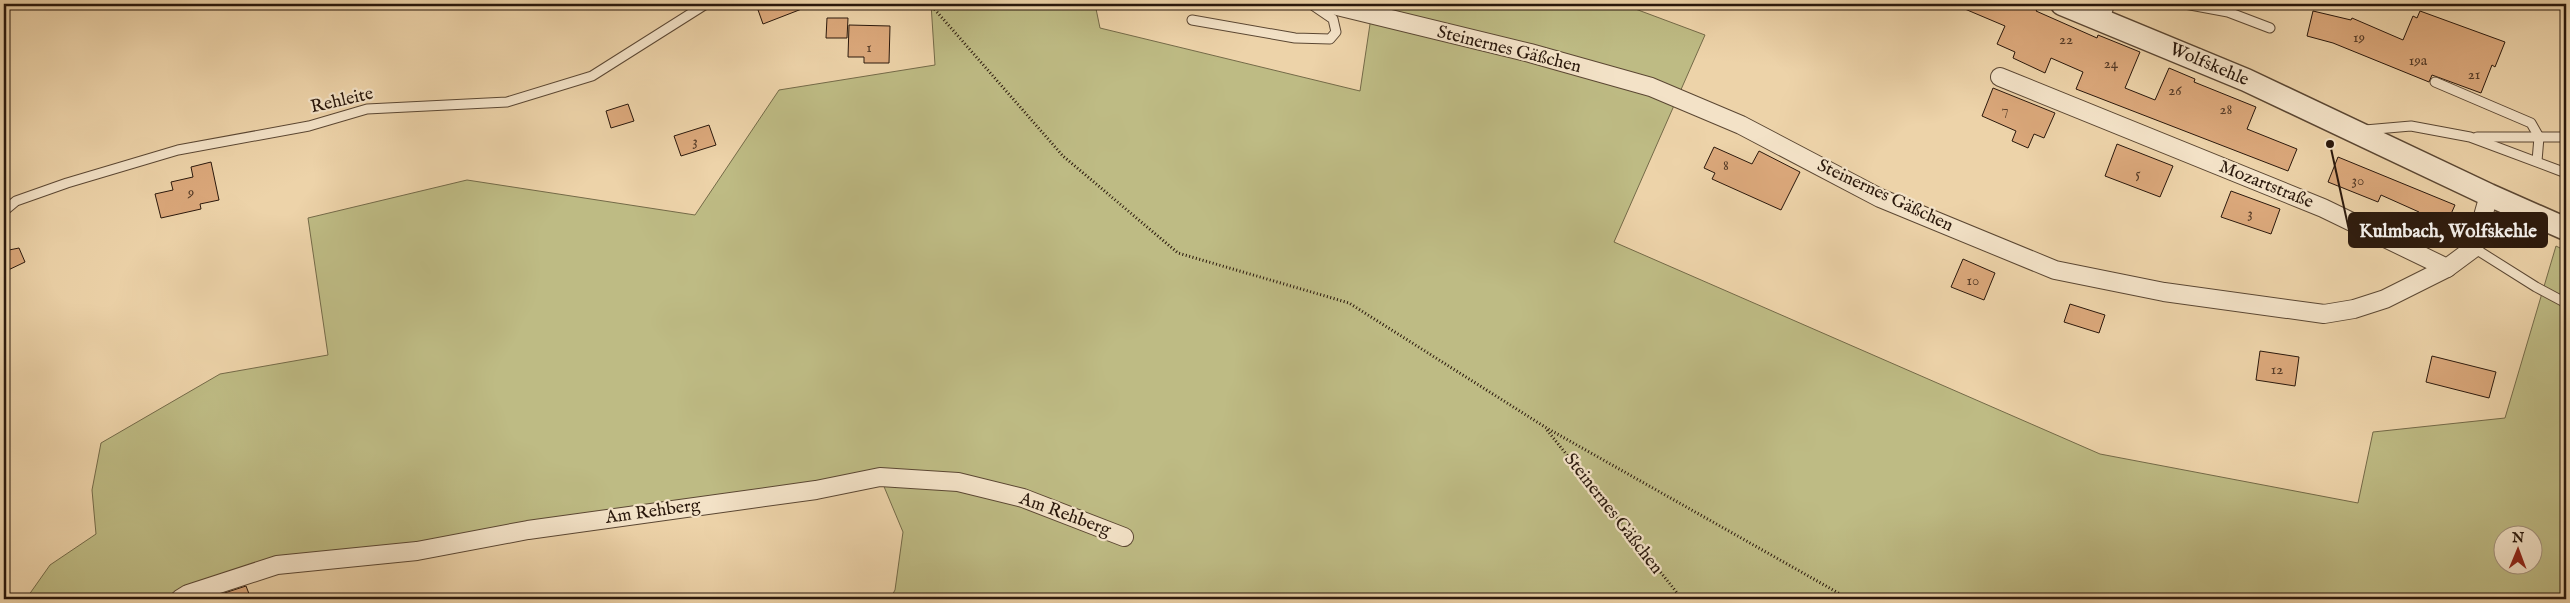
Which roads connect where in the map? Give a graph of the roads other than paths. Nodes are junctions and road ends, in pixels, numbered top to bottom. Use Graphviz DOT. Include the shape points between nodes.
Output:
graph roads {
  1 [pos="706,4"];
  2 [pos="1310,4"];
  3 [pos="1329,4"];
  4 [pos="2062,4"];
  5 [pos="2185,4"];
  6 [pos="2222,4"];
  7 [pos="2202,7"];
  8 [pos="2102,12"];
  9 [pos="1192,20"];
  10 [pos="2270,28"];
  11 [pos="2000,77"];
  12 [pos="2436,82"];
  13 [pos="2355,130"];
  14 [pos="2539,137"];
  15 [pos="2566,137"];
  16 [pos="2470,138"];
  17 [pos="2537,161"];
  18 [pos="2566,173"];
  19 [pos="2489,195"];
  20 [pos="4,211"];
  21 [pos="2566,229"];
  22 [pos="2474,248"];
  23 [pos="2447,268"];
  24 [pos="2566,303"];
  25 [pos="1124,537"];
  26 [pos="180,599"];
  1 -- 20 [label="lane, Rehleite" via="592,76 506,102 367,108 308,126 178,150 16,201"];
  2 -- 9 [label="lane" via="1333,19 1336,32 1330,39 1295,38"];
  3 -- 23 [label="street, Steinernes Gäßchen" via="1530,53 1651,88 1741,125 1880,198 2056,270 2164,292 2324,314 2385,299"];
  4 -- 8 [label="street, Wolfskehle"];
  5 -- 7 [label="lane"];
  6 -- 7 [label="lane"];
  7 -- 10 [label="lane" via="2228,12"];
  8 -- 13 [label="street, Wolfskehle"];
  11 -- 23 [label="street, Mozartstraße" via="2323,208"];
  12 -- 14 [label="lane" via="2531,123"];
  13 -- 16 [label="lane, Wolfskehle" via="2411,126"];
  13 -- 19 [label="street, Wolfskehle"];
  14 -- 15 [label="lane, Wolfskehle"];
  14 -- 16 [label="lane, Wolfskehle"];
  14 -- 17 [label="lane"];
  16 -- 17 [label="lane, Wolfskehle"];
  17 -- 18 [label="lane, Wolfskehle"];
  19 -- 21 [label="street, Wolfskehle"];
  19 -- 22 [label="street"];
  22 -- 23 [label="street"];
  22 -- 24 [label="lane" via="2536,288"];
  25 -- 26 [label="street, Am Rehberg" via="1023,498 976,486 880,477 816,490 528,530 417,550 277,565"];
}
